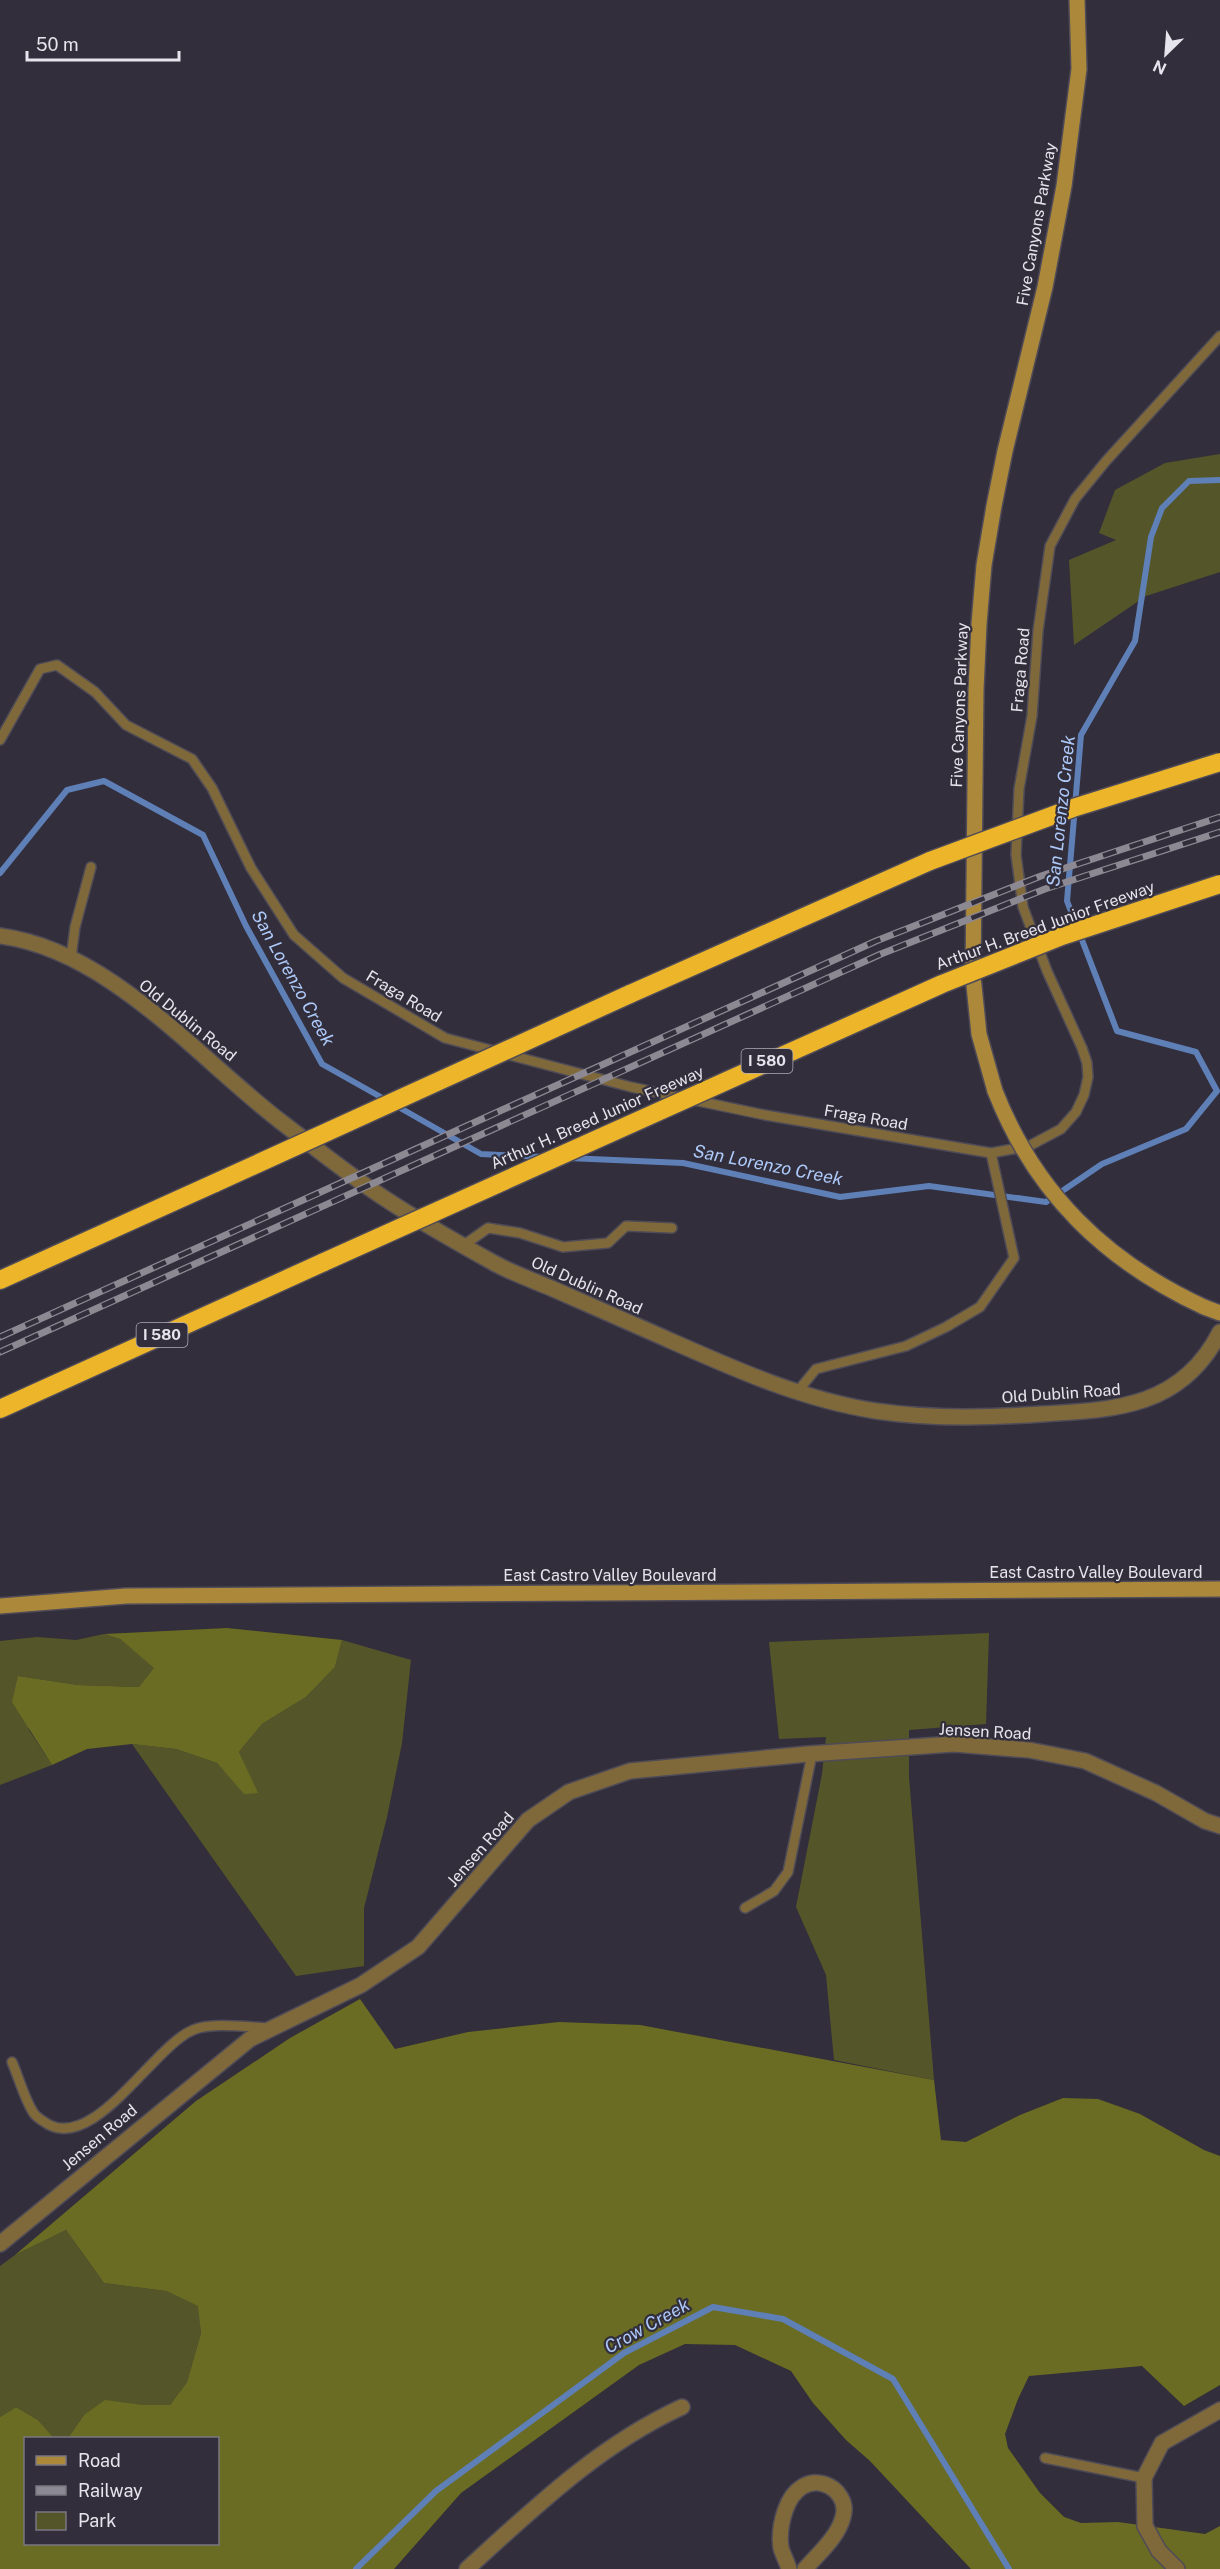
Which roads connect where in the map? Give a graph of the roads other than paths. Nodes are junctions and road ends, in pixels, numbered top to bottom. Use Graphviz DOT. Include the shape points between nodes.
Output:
graph roads {
  1 [pos="1077,0"];
  2 [pos="1220,336"];
  3 [pos="0,740"];
  4 [pos="1220,762"];
  5 [pos="91,867"];
  6 [pos="1220,884"];
  7 [pos="0,936"];
  8 [pos="71,958"];
  9 [pos="991,1153"];
  10 [pos="672,1228"];
  11 [pos="464,1245"];
  12 [pos="0,1280"];
  13 [pos="1220,1313"];
  14 [pos="1220,1332"];
  15 [pos="797,1392"];
  16 [pos="0,1409"];
  17 [pos="1220,1589"];
  18 [pos="0,1606"];
  19 [pos="812,1754"];
  20 [pos="1220,1826"];
  21 [pos="745,1908"];
  22 [pos="272,2028"];
  23 [pos="12,2062"];
  24 [pos="0,2244"];
  25 [pos="682,2407"];
  26 [pos="1220,2409"];
  27 [pos="1045,2458"];
  28 [pos="1144,2478"];
  29 [pos="467,2569"];
  30 [pos="789,2569"];
  31 [pos="805,2569"];
  32 [pos="1177,2569"];
  1 -- 13 [label="main road, Five Canyons Parkway, bridge" via="1079,69 1064,186 984,565 976,690 973,976 979,1034 1010,1127 1032,1164 1078,1222 1139,1272"];
  2 -- 9 [label="lane, Fraga Road" via="1075,499 1050,546 1032,716 1019,789 1016,855 1023,907 1082,1048 1088,1077 1076,1112 1061,1129 1029,1146"];
  3 -- 9 [label="lane, Fraga Road" via="40,669 57,665 95,692 126,725 192,759 212,788 251,868 294,935 343,978 445,1038 743,1110"];
  4 -- 12 [label="highway, bridge" via="1073,808 930,861"];
  5 -- 8 [label="lane"];
  6 -- 16 [label="highway, Arthur H. Breed Junior Freeway / I 580, bridge" via="1062,936 942,984"];
  7 -- 8 [label="street, Old Dublin Road" via="23,939"];
  8 -- 11 [label="street, Old Dublin Road" via="118,986 277,1118 379,1195"];
  9 -- 15 [label="lane" via="1014,1258 980,1307 906,1346 816,1369"];
  10 -- 11 [label="lane" via="626,1226 608,1243 563,1247 520,1233 488,1228"];
  11 -- 15 [label="street, Old Dublin Road" via="497,1265 737,1371"];
  14 -- 15 [label="street, Old Dublin Road" via="1201,1363 1167,1390 1132,1406 1023,1416 930,1415 877,1411"];
  17 -- 18 [label="main road, East Castro Valley Boulevard" via="126,1596"];
  19 -- 20 [label="street, Jensen Road" via="954,1744 1029,1750 1085,1761"];
  19 -- 21 [label="lane" via="788,1872 774,1891"];
  19 -- 22 [label="street, Jensen Road" via="630,1771 569,1792 528,1820 418,1947 361,1985"];
  22 -- 23 [label="lane" via="224,2026 194,2030 166,2049 106,2110 83,2124 65,2128 50,2126 34,2114"];
  22 -- 24 [label="street, Jensen Road" via="250,2039"];
  25 -- 29 [label="street" via="649,2422 606,2450"];
  26 -- 28 [label="street" via="1162,2443"];
  27 -- 28 [label="lane"];
  28 -- 32 [label="street" via="1144,2526 1159,2551"];
  30 -- 31 [label="street" via="781,2549 780,2532 789,2500 800,2486 812,2482 828,2485 845,2509 837,2531"];
}
